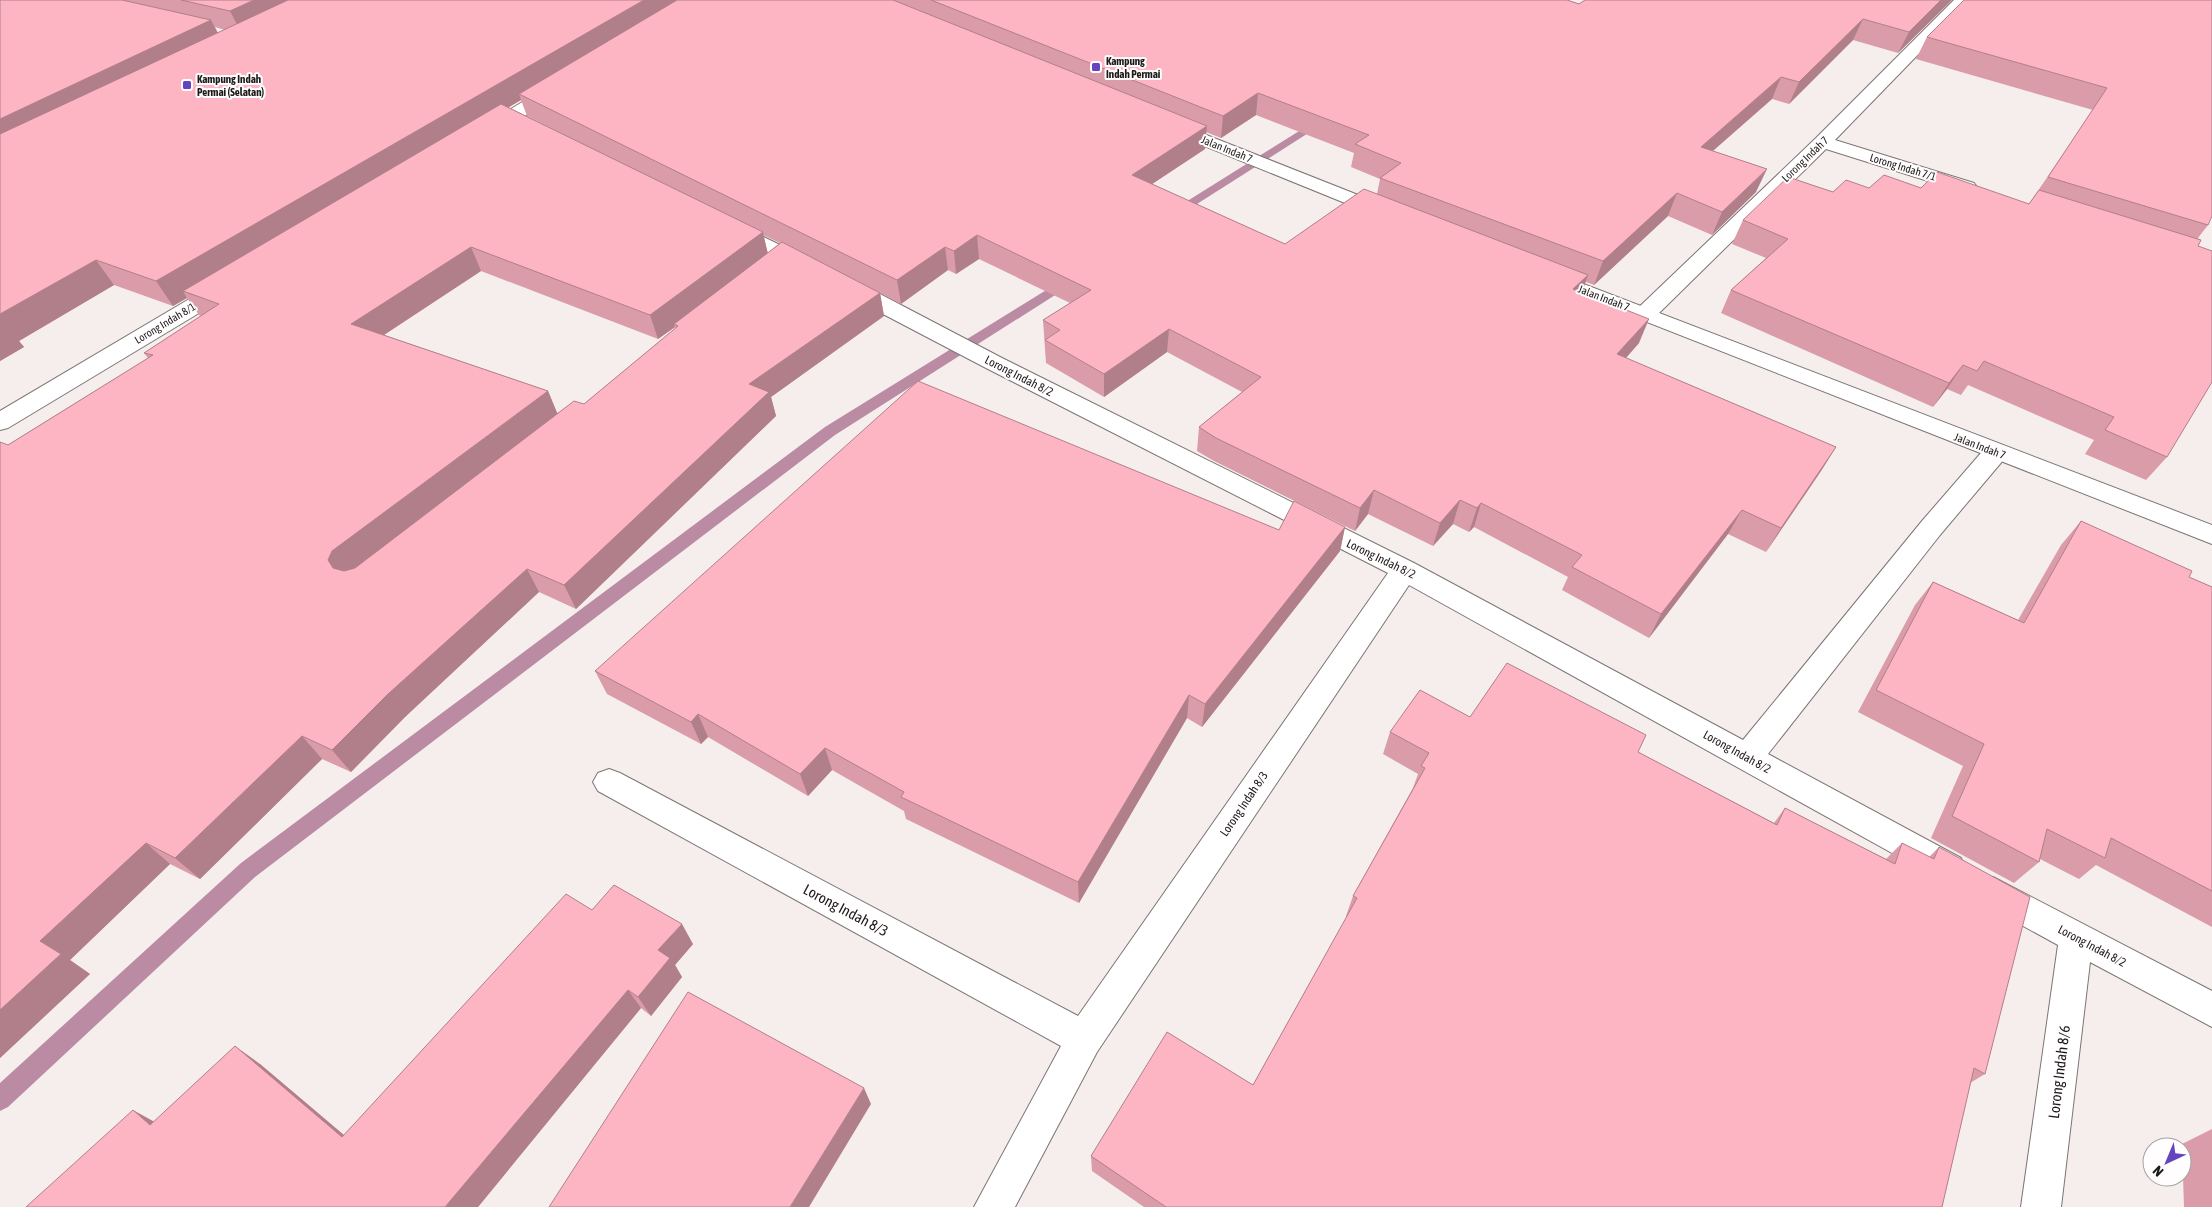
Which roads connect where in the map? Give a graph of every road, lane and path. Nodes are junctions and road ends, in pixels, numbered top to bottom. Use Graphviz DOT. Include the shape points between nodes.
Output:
graph roads {
  1 [pos="1963,0"];
  2 [pos="570,81"];
  3 [pos="1152,118"];
  4 [pos="468,142"];
  5 [pos="1823,142"];
  6 [pos="1983,192"];
  7 [pos="715,218"];
  8 [pos="1405,221"];
  9 [pos="1525,267"];
  10 [pos="247,275"];
  11 [pos="1645,314"];
  12 [pos="0,422"];
  13 [pos="1996,452"];
  14 [pos="2212,535"];
  15 [pos="1405,570"];
  16 [pos="1747,758"];
  17 [pos="609,782"];
  18 [pos="2076,937"];
  19 [pos="2212,1010"];
  20 [pos="1084,1039"];
  21 [pos="994,1207"];
  22 [pos="2041,1207"];
  1 -- 5 [label="street, Lorong Indah 7"];
  2 -- 4 [label="street" via="520,121"];
  3 -- 8 [label="street, Jalan Indah 7"];
  5 -- 6 [label="street, Lorong Indah 7/1"];
  5 -- 11 [label="street, Lorong Indah 7"];
  7 -- 15 [label="street, Lorong Indah 8/2" via="778,260 828,276"];
  9 -- 11 [label="street, Jalan Indah 7"];
  10 -- 12 [label="street, Lorong Indah 8/1"];
  11 -- 13 [label="street, Jalan Indah 7"];
  13 -- 14 [label="street, Jalan Indah 7"];
  13 -- 16 [label="street"];
  15 -- 16 [label="street, Lorong Indah 8/2"];
  15 -- 20 [label="street, Lorong Indah 8/3"];
  16 -- 18 [label="street, Lorong Indah 8/2"];
  17 -- 20 [label="street, Lorong Indah 8/3"];
  18 -- 19 [label="street, Lorong Indah 8/2"];
  18 -- 22 [label="street, Lorong Indah 8/6"];
  20 -- 21 [label="street, Lorong Indah 8/3"];
}
